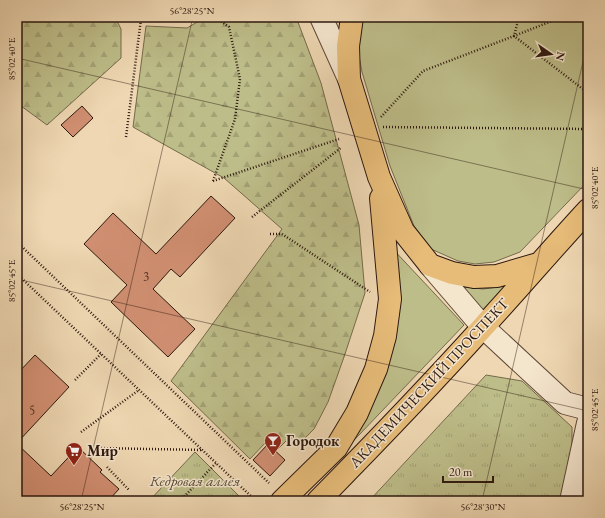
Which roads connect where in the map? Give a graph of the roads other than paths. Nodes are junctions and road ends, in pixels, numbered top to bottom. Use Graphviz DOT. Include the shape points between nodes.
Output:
graph roads {
  1 [pos="321,17"];
  2 [pos="352,17"];
  3 [pos="349,79"];
  4 [pos="379,177"];
  5 [pos="588,210"];
  6 [pos="538,264"];
  7 [pos="430,265"];
  8 [pos="483,327"];
  9 [pos="588,409"];
  10 [pos="588,423"];
  11 [pos="282,501"];
  12 [pos="318,501"];
  13 [pos="571,501"];
  1 -- 3 [label="street"];
  2 -- 3 [label="main road" via="348,46"];
  3 -- 4 [label="main road"];
  4 -- 7 [label="main road" via="403,231"];
  4 -- 11 [label="main road, АКАДЕМИЧЕСКИЙ ПРОСПЕКТ" via="390,299 385,336 376,369 357,413 336,448"];
  5 -- 6 [label="main road, АКАДЕМИЧЕСКИЙ ПРОСПЕКТ"];
  6 -- 7 [label="main road" via="497,276 452,273"];
  6 -- 8 [label="main road, АКАДЕМИЧЕСКИЙ ПРОСПЕКТ"];
  7 -- 8 [label="street"];
  8 -- 9 [label="street" via="565,403"];
  8 -- 12 [label="main road, АКАДЕМИЧЕСКИЙ ПРОСПЕКТ"];
  10 -- 13 [label="street"];
}
